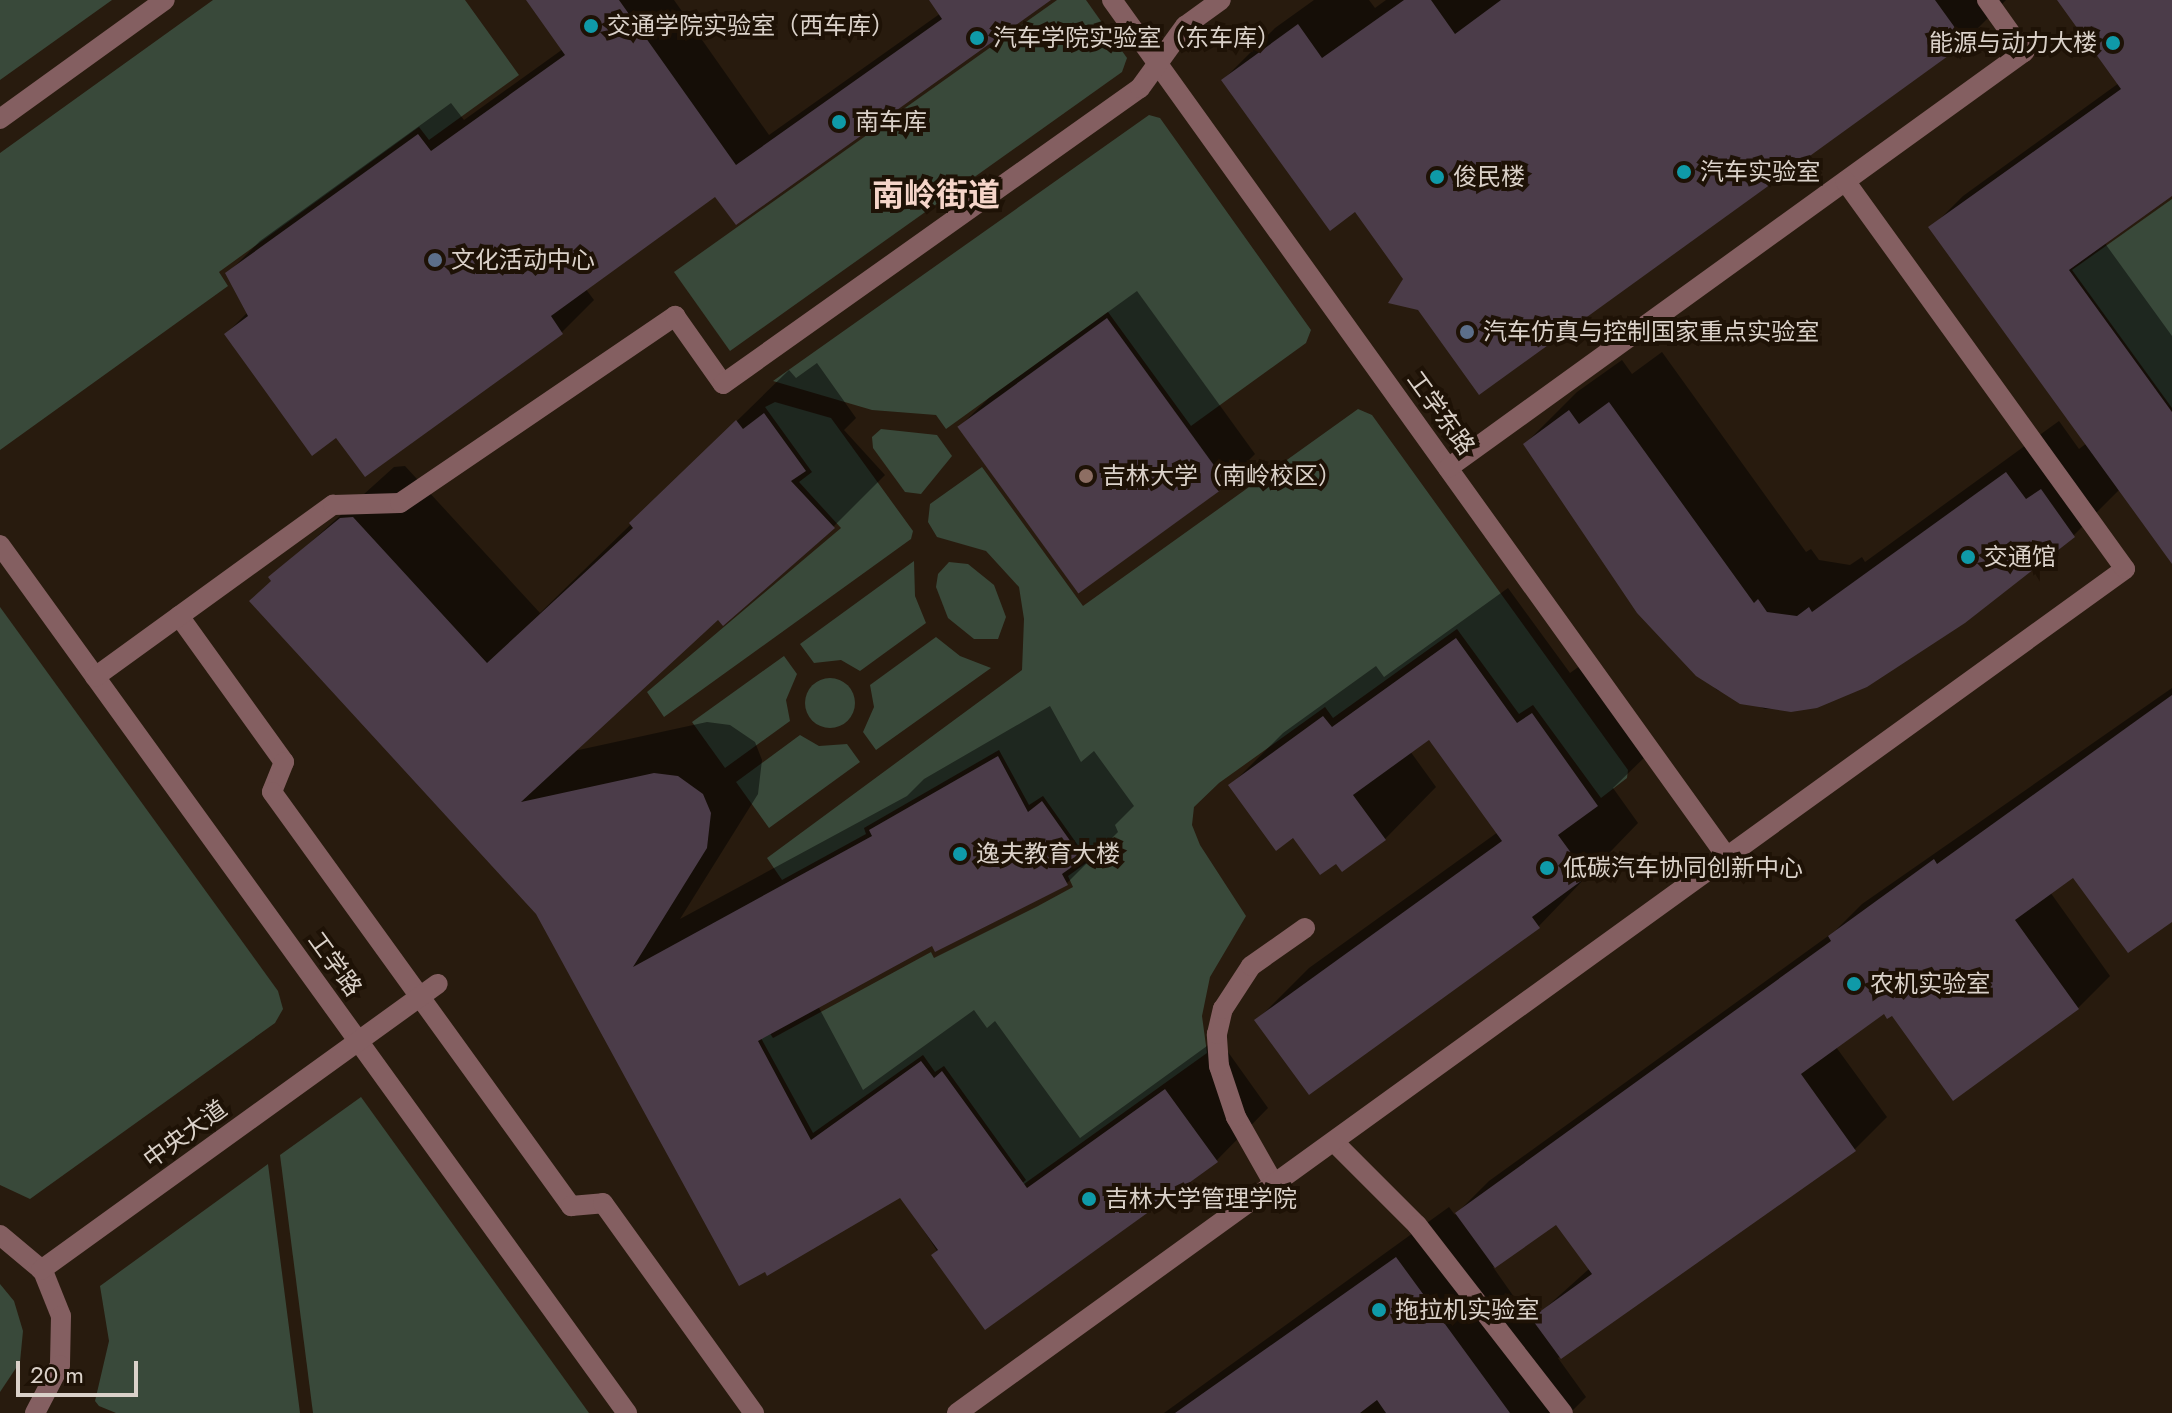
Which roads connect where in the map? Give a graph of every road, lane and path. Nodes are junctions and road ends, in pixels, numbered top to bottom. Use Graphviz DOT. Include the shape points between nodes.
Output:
graph roads {
  1 [pos="165,0"];
  2 [pos="1112,0"];
  3 [pos="1221,0"];
  4 [pos="1987,0"];
  5 [pos="1158,63"];
  6 [pos="0,119"];
  7 [pos="1845,181"];
  8 [pos="1448,468"];
  9 [pos="0,545"];
  10 [pos="179,616"];
  11 [pos="95,677"];
  12 [pos="1727,857"];
  13 [pos="1305,928"];
  14 [pos="438,984"];
  15 [pos="420,997"];
  16 [pos="359,1041"];
  17 [pos="1334,1142"];
  18 [pos="1274,1184"];
  19 [pos="0,1235"];
  20 [pos="41,1270"];
  21 [pos="35,1413"];
  22 [pos="627,1413"];
  23 [pos="754,1413"];
  24 [pos="957,1413"];
  25 [pos="1563,1413"];
  1 -- 6 [label="lane"];
  2 -- 5 [label="lane, 工学东路"];
  3 -- 5 [label="lane" via="1185,26"];
  4 -- 7 [label="lane" via="2024,52"];
  5 -- 8 [label="lane, 工学东路"];
  5 -- 10 [label="lane" via="1140,88 723,384 675,316 400,503 333,505"];
  7 -- 8 [label="lane"];
  7 -- 12 [label="lane" via="2125,569"];
  8 -- 12 [label="lane, 工学东路"];
  9 -- 11 [label="lane, 工学路"];
  10 -- 11 [label="lane"];
  10 -- 15 [label="lane" via="284,762 272,792"];
  11 -- 16 [label="lane, 工学路"];
  12 -- 17 [label="lane"];
  13 -- 18 [label="lane" via="1251,966 1223,1009 1217,1034 1219,1066 1236,1117"];
  14 -- 15 [label="lane, 中央大道"];
  15 -- 16 [label="lane, 中央大道"];
  15 -- 23 [label="lane" via="571,1206 603,1203"];
  16 -- 20 [label="lane, 中央大道"];
  16 -- 22 [label="lane, 工学路"];
  17 -- 18 [label="lane"];
  17 -- 25 [label="lane" via="1417,1225"];
  18 -- 24 [label="lane"];
  19 -- 20 [label="lane"];
  20 -- 21 [label="lane" via="54,1293 64,1341 52,1388"];
}
